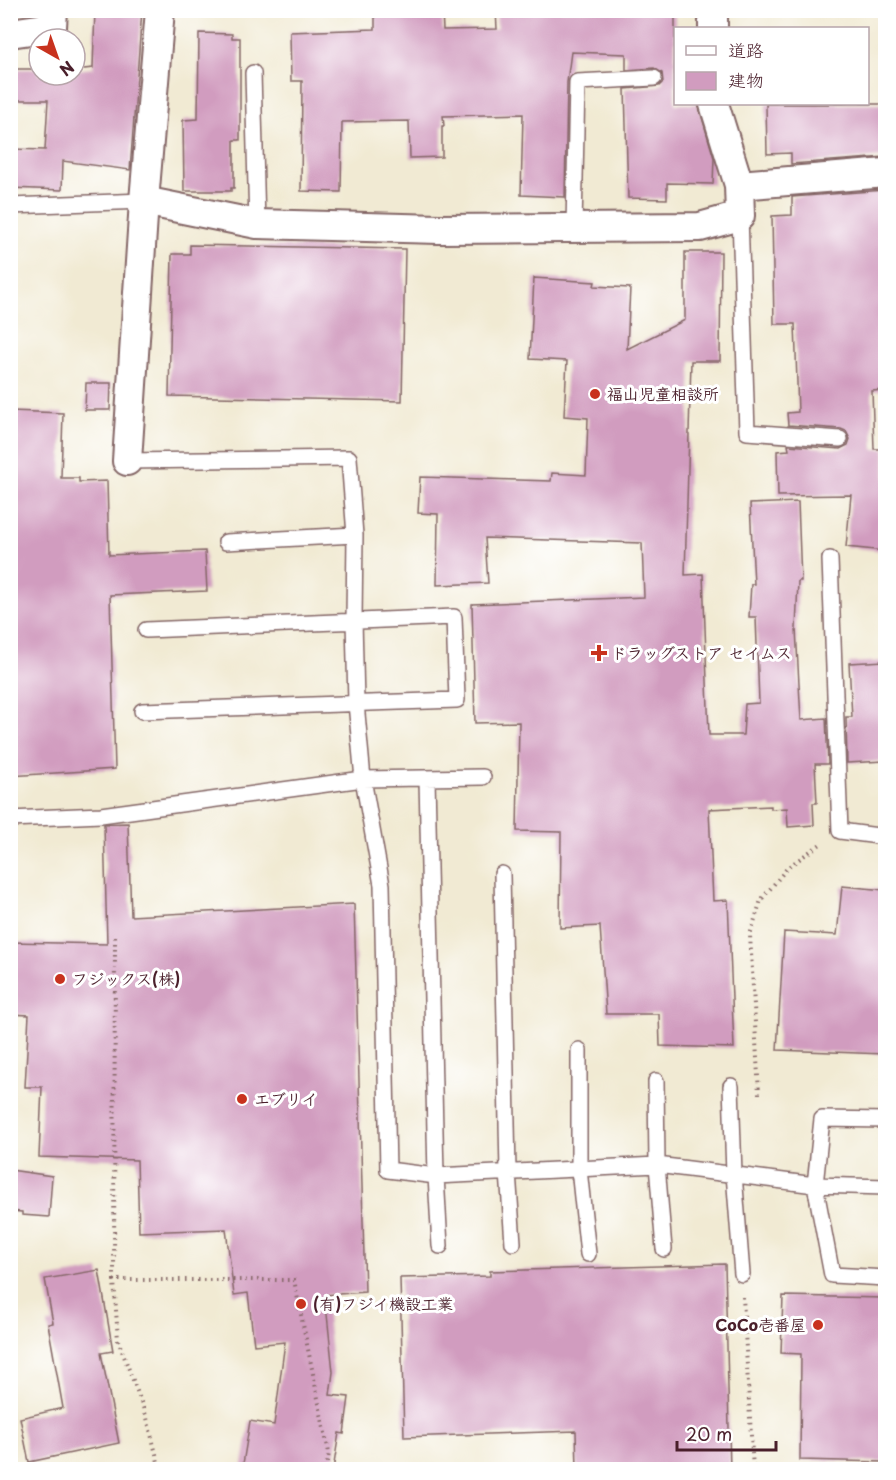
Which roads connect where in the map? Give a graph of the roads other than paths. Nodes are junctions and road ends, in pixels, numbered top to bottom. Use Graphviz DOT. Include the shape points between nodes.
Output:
graph roads {
  1 [pos="52,10"];
  2 [pos="160,10"];
  3 [pos="713,10"];
  4 [pos="713,27"];
  5 [pos="10,33"];
  6 [pos="253,73"];
  7 [pos="654,78"];
  8 [pos="714,105"];
  9 [pos="885,173"];
  10 [pos="739,185"];
  11 [pos="144,201"];
  12 [pos="10,206"];
  13 [pos="740,216"];
  14 [pos="256,224"];
  15 [pos="574,227"];
  16 [pos="840,439"];
  17 [pos="127,461"];
  18 [pos="355,535"];
  19 [pos="226,542"];
  20 [pos="830,559"];
  21 [pos="354,620"];
  22 [pos="146,630"];
  23 [pos="356,703"];
  24 [pos="142,711"];
  25 [pos="483,777"];
  26 [pos="363,779"];
  27 [pos="427,779"];
  28 [pos="10,819"];
  29 [pos="885,837"];
  30 [pos="502,874"];
  31 [pos="579,1050"];
  32 [pos="656,1081"];
  33 [pos="731,1086"];
  34 [pos="885,1120"];
  35 [pos="657,1165"];
  36 [pos="579,1169"];
  37 [pos="508,1172"];
  38 [pos="734,1174"];
  39 [pos="436,1176"];
  40 [pos="815,1185"];
  41 [pos="885,1186"];
  42 [pos="513,1243"];
  43 [pos="440,1246"];
  44 [pos="664,1249"];
  45 [pos="588,1254"];
  46 [pos="742,1274"];
  47 [pos="885,1278"];
  1 -- 5 [label="street" via="52,27"];
  2 -- 11 [label="street"];
  3 -- 4 [label="street"];
  6 -- 14 [label="lane"];
  7 -- 15 [label="lane" via="577,82"];
  8 -- 10 [label="street"];
  9 -- 10 [label="street"];
  10 -- 13 [label="street"];
  11 -- 12 [label="lane"];
  11 -- 14 [label="street"];
  11 -- 17 [label="street"];
  13 -- 15 [label="street" via="700,227"];
  13 -- 16 [label="lane" via="747,432"];
  14 -- 15 [label="street" via="439,229"];
  17 -- 18 [label="lane" via="349,458"];
  18 -- 19 [label="lane"];
  18 -- 21 [label="lane"];
  20 -- 29 [label="lane" via="840,831"];
  21 -- 22 [label="lane"];
  21 -- 23 [label="lane"];
  21 -- 23 [label="lane" via="454,617 457,688 457,700"];
  23 -- 24 [label="lane"];
  23 -- 26 [label="lane"];
  25 -- 27 [label="lane"];
  26 -- 27 [label="lane"];
  26 -- 28 [label="lane" via="100,815"];
  26 -- 39 [label="lane" via="382,885 388,1170"];
  27 -- 39 [label="lane"];
  30 -- 37 [label="lane"];
  31 -- 36 [label="lane"];
  32 -- 35 [label="lane"];
  33 -- 38 [label="lane"];
  34 -- 40 [label="lane" via="822,1119"];
  35 -- 36 [label="lane"];
  35 -- 38 [label="lane"];
  35 -- 44 [label="lane"];
  36 -- 37 [label="lane"];
  36 -- 45 [label="lane"];
  37 -- 39 [label="lane"];
  37 -- 42 [label="lane"];
  38 -- 40 [label="lane"];
  38 -- 46 [label="lane"];
  39 -- 43 [label="lane"];
  40 -- 41 [label="lane"];
  40 -- 47 [label="lane" via="832,1275"];
}
